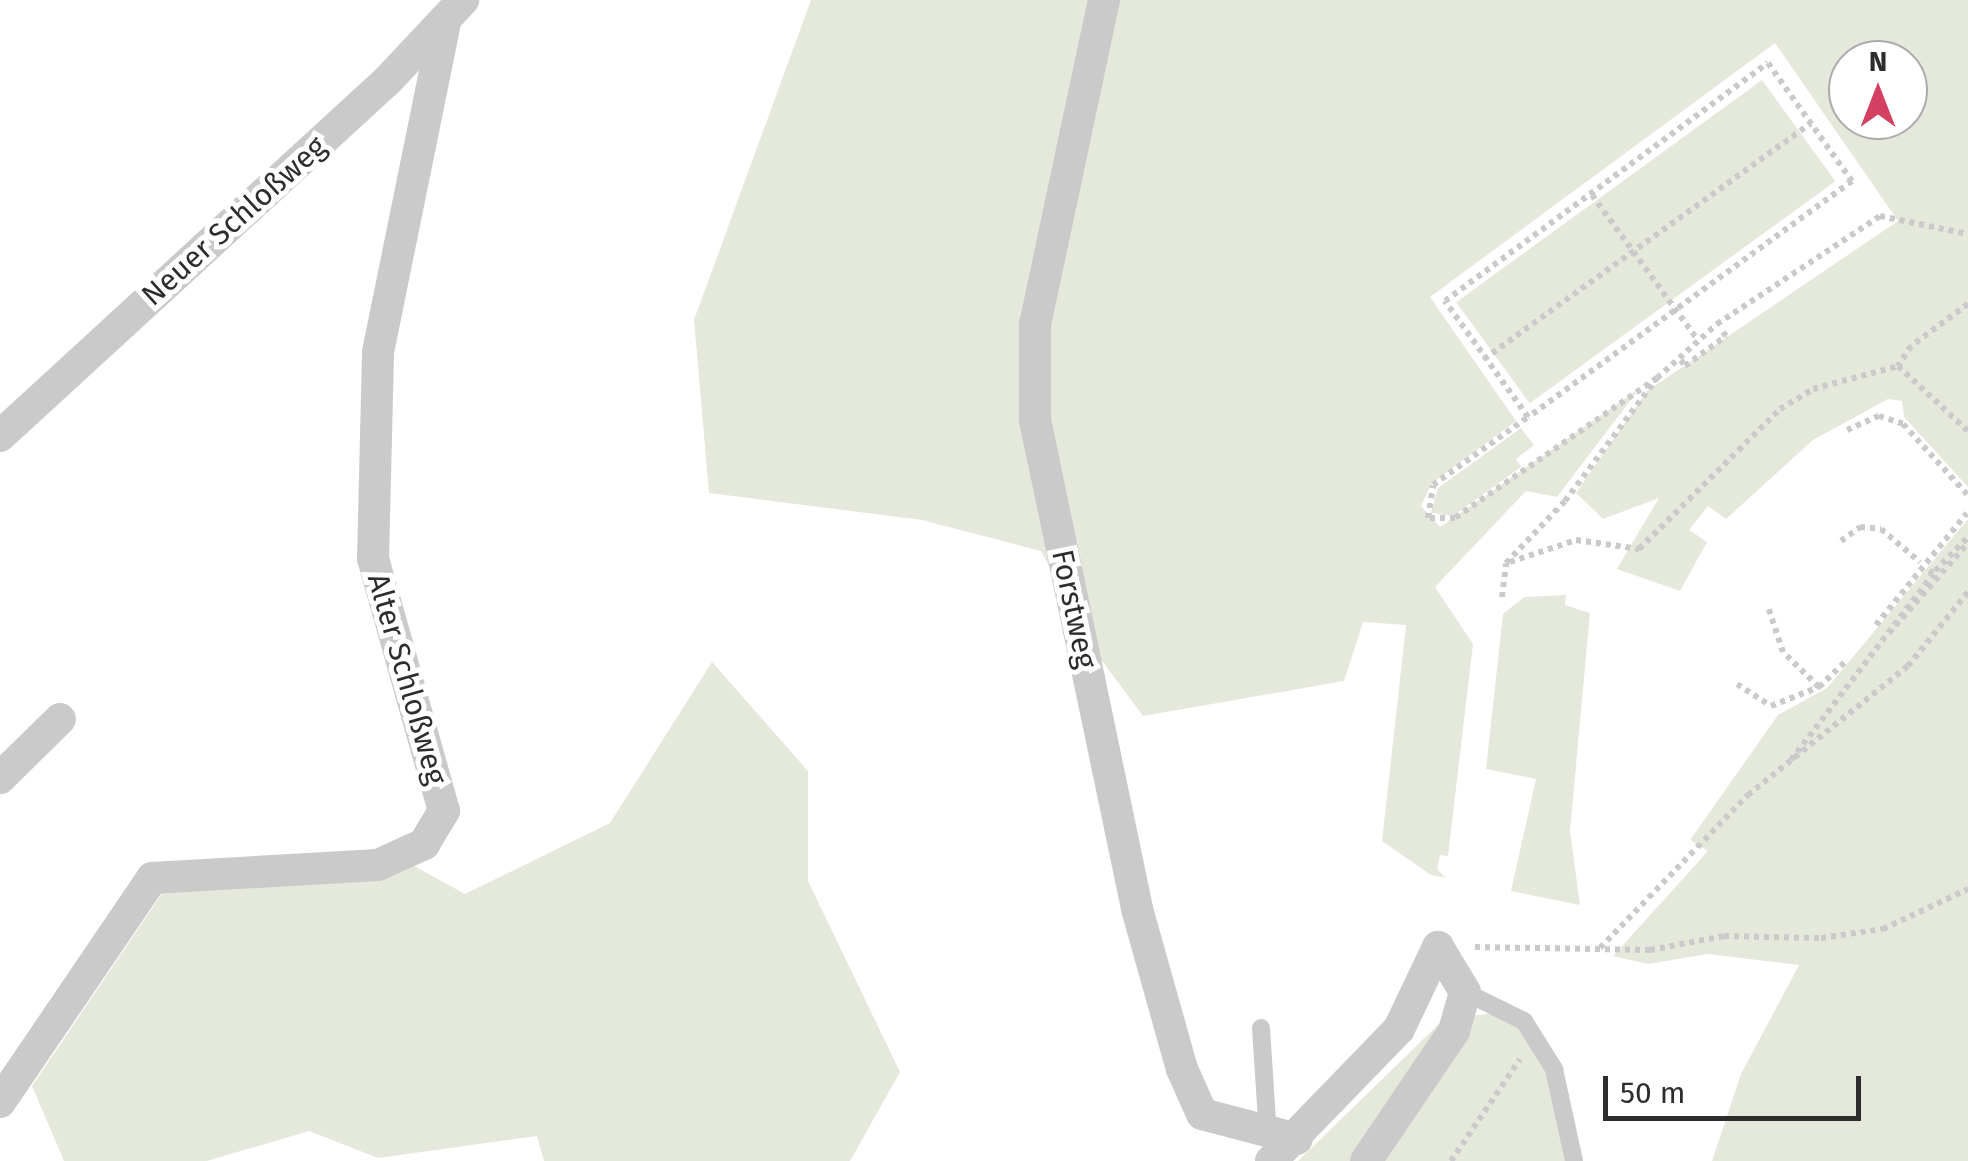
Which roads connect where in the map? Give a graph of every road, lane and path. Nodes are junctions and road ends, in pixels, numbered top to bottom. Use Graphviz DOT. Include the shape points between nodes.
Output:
graph roads {
  1 [pos="463,0"];
  2 [pos="1104,0"];
  3 [pos="444,27"];
  4 [pos="1811,123"];
  5 [pos="1592,194"];
  6 [pos="1968,234"];
  7 [pos="1632,250"];
  8 [pos="1968,304"];
  9 [pos="1676,309"];
  10 [pos="1721,329"];
  11 [pos="1697,339"];
  12 [pos="1484,359"];
  13 [pos="1680,360"];
  14 [pos="1898,366"];
  15 [pos="1657,378"];
  16 [pos="1528,417"];
  17 [pos="1848,430"];
  18 [pos="1968,431"];
  19 [pos="0,436"];
  20 [pos="1967,494"];
  21 [pos="1967,513"];
  22 [pos="1968,540"];
  23 [pos="1840,541"];
  24 [pos="1506,564"];
  25 [pos="1935,571"];
  26 [pos="1968,592"];
  27 [pos="1502,596"];
  28 [pos="1768,607"];
  29 [pos="1876,624"];
  30 [pos="1876,644"];
  31 [pos="1847,660"];
  32 [pos="1738,684"];
  33 [pos="1819,687"];
  34 [pos="60,718"];
  35 [pos="1791,761"];
  36 [pos="0,778"];
  37 [pos="1968,889"];
  38 [pos="1438,947"];
  39 [pos="1599,949"];
  40 [pos="1465,992"];
  41 [pos="1261,1028"];
  42 [pos="1534,1036"];
  43 [pos="0,1102"];
  44 [pos="1279,1146"];
  45 [pos="1366,1161"];
  46 [pos="1450,1161"];
  47 [pos="1574,1161"];
  1 -- 3 [label="street, Neuer Schloßweg"];
  2 -- 44 [label="street, Forstweg" via="1035,324 1035,420 1176,1052 1202,1114"];
  3 -- 19 [label="street, Neuer Schloßweg"];
  3 -- 43 [label="street, Alter Schloßweg" via="378,352 373,560 444,811 424,844 378,865 152,878"];
  4 -- 5 [label="path" via="1768,63"];
  4 -- 7 [label="path"];
  4 -- 9 [label="path" via="1852,181"];
  5 -- 7 [label="path"];
  5 -- 12 [label="path" via="1445,300"];
  6 -- 10 [label="path" via="1880,216"];
  7 -- 9 [label="path"];
  7 -- 12 [label="path"];
  8 -- 14 [label="path" via="1911,346"];
  9 -- 11 [label="path"];
  9 -- 16 [label="path"];
  10 -- 11 [label="path"];
  10 -- 13 [label="path" via="1726,336 1685,366"];
  11 -- 13 [label="path"];
  12 -- 16 [label="path"];
  13 -- 15 [label="path"];
  14 -- 18 [label="path"];
  14 -- 24 [label="path" via="1813,389 1780,410 1639,549 1576,540"];
  15 -- 16 [label="path" via="1455,518 1428,518 1434,485"];
  15 -- 24 [label="path" via="1565,501"];
  17 -- 20 [label="path" via="1879,416 1904,424"];
  21 -- 29 [label="path"];
  22 -- 25 [label="path"];
  22 -- 30 [label="path"];
  23 -- 30 [label="path" via="1860,527 1881,529 1933,574"];
  24 -- 27 [label="path"];
  26 -- 35 [label="path" via="1908,666"];
  28 -- 33 [label="path" via="1784,652"];
  30 -- 35 [label="path"];
  31 -- 33 [label="path"];
  32 -- 33 [label="path" via="1771,706"];
  34 -- 36 [label="street"];
  35 -- 39 [label="path"];
  37 -- 39 [label="path" via="1884,928"];
  38 -- 39 [label="path"];
  38 -- 40 [label="street"];
  38 -- 44 [label="street" via="1399,1029"];
  40 -- 42 [label="lane" via="1524,1022"];
  40 -- 45 [label="street" via="1454,1031"];
  41 -- 44 [label="lane"];
  42 -- 46 [label="path"];
  42 -- 47 [label="lane" via="1554,1069"];
}
